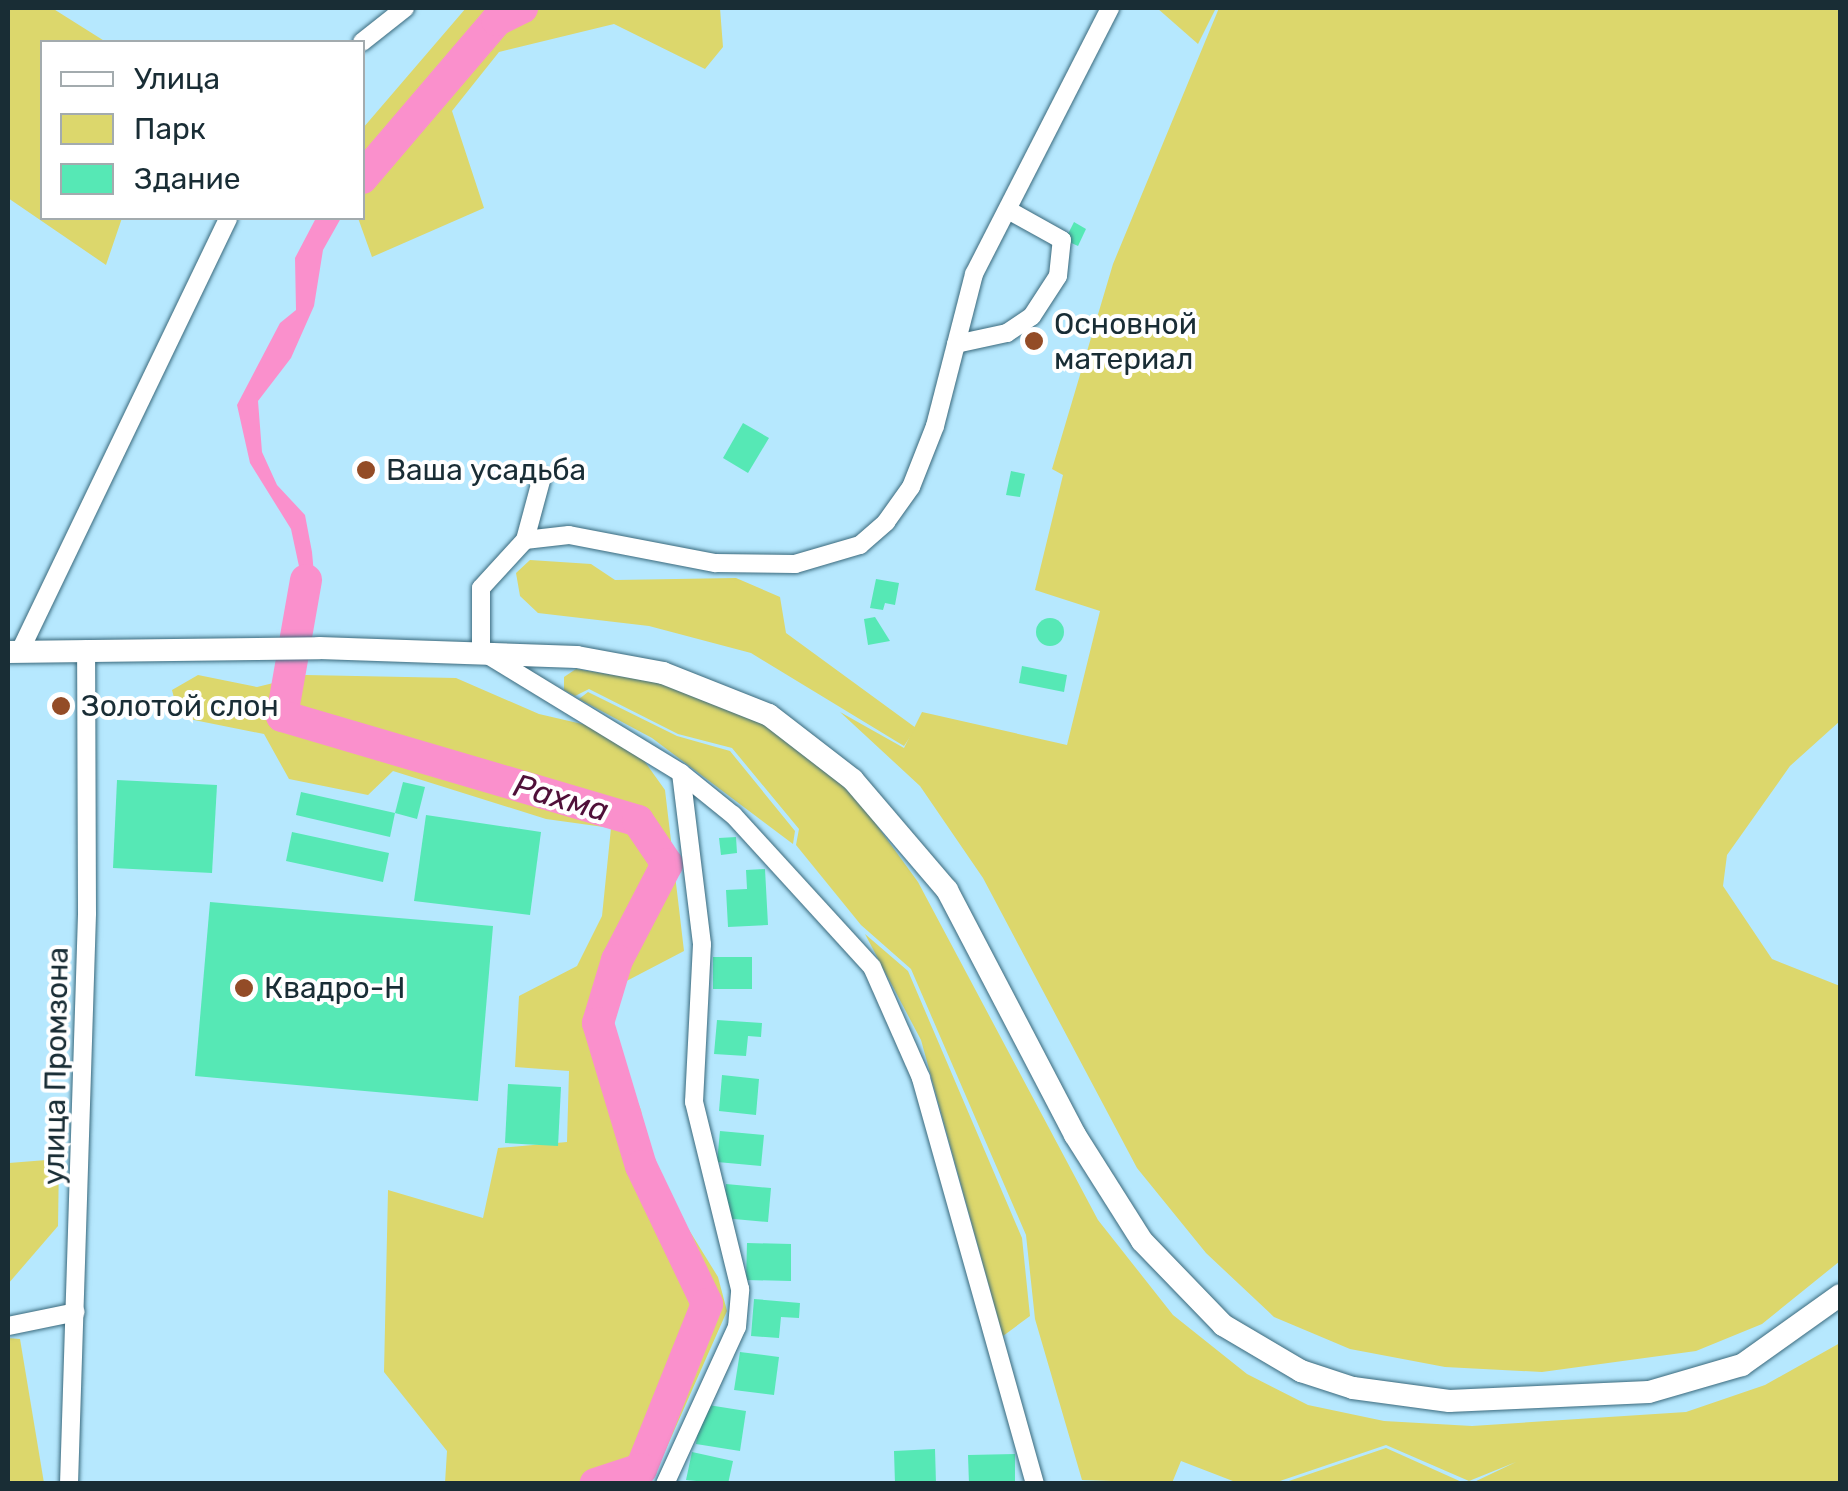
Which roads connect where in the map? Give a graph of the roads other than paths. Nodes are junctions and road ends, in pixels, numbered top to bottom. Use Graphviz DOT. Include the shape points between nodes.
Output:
graph roads {
  1 [pos="405,8"];
  2 [pos="1110,8"];
  3 [pos="365,40"];
  4 [pos="1008,210"];
  5 [pos="227,220"];
  6 [pos="956,344"];
  7 [pos="542,477"];
  8 [pos="526,540"];
  9 [pos="86,649"];
  10 [pos="481,650"];
  11 [pos="14,652"];
  12 [pos="682,773"];
  13 [pos="1840,1296"];
  14 [pos="76,1312"];
  15 [pos="8,1326"];
  16 [pos="70,1484"];
  17 [pos="665,1484"];
  18 [pos="1035,1484"];
  1 -- 3 [label="street"];
  2 -- 4 [label="street"];
  4 -- 6 [label="street" via="974,274"];
  4 -- 6 [label="street" via="1062,240 1058,276 1032,316 1007,333"];
  5 -- 11 [label="street"];
  6 -- 8 [label="street" via="911,487 860,545 794,564 680,558 569,535"];
  7 -- 8 [label="street"];
  8 -- 10 [label="street" via="481,588"];
  9 -- 10 [label="main road"];
  9 -- 11 [label="main road"];
  9 -- 14 [label="street, улица Промзона"];
  10 -- 12 [label="street"];
  10 -- 13 [label="main road" via="663,673 769,714 817,747 907,836 947,890 1076,1134 1142,1241 1223,1325 1301,1370 1353,1388 1450,1402 1649,1392 1742,1365"];
  12 -- 17 [label="street" via="702,944 694,1102 740,1289 736,1328"];
  12 -- 18 [label="street" via="839,927 892,1003"];
  14 -- 15 [label="street"];
  14 -- 16 [label="street, улица Промзона"];
}
